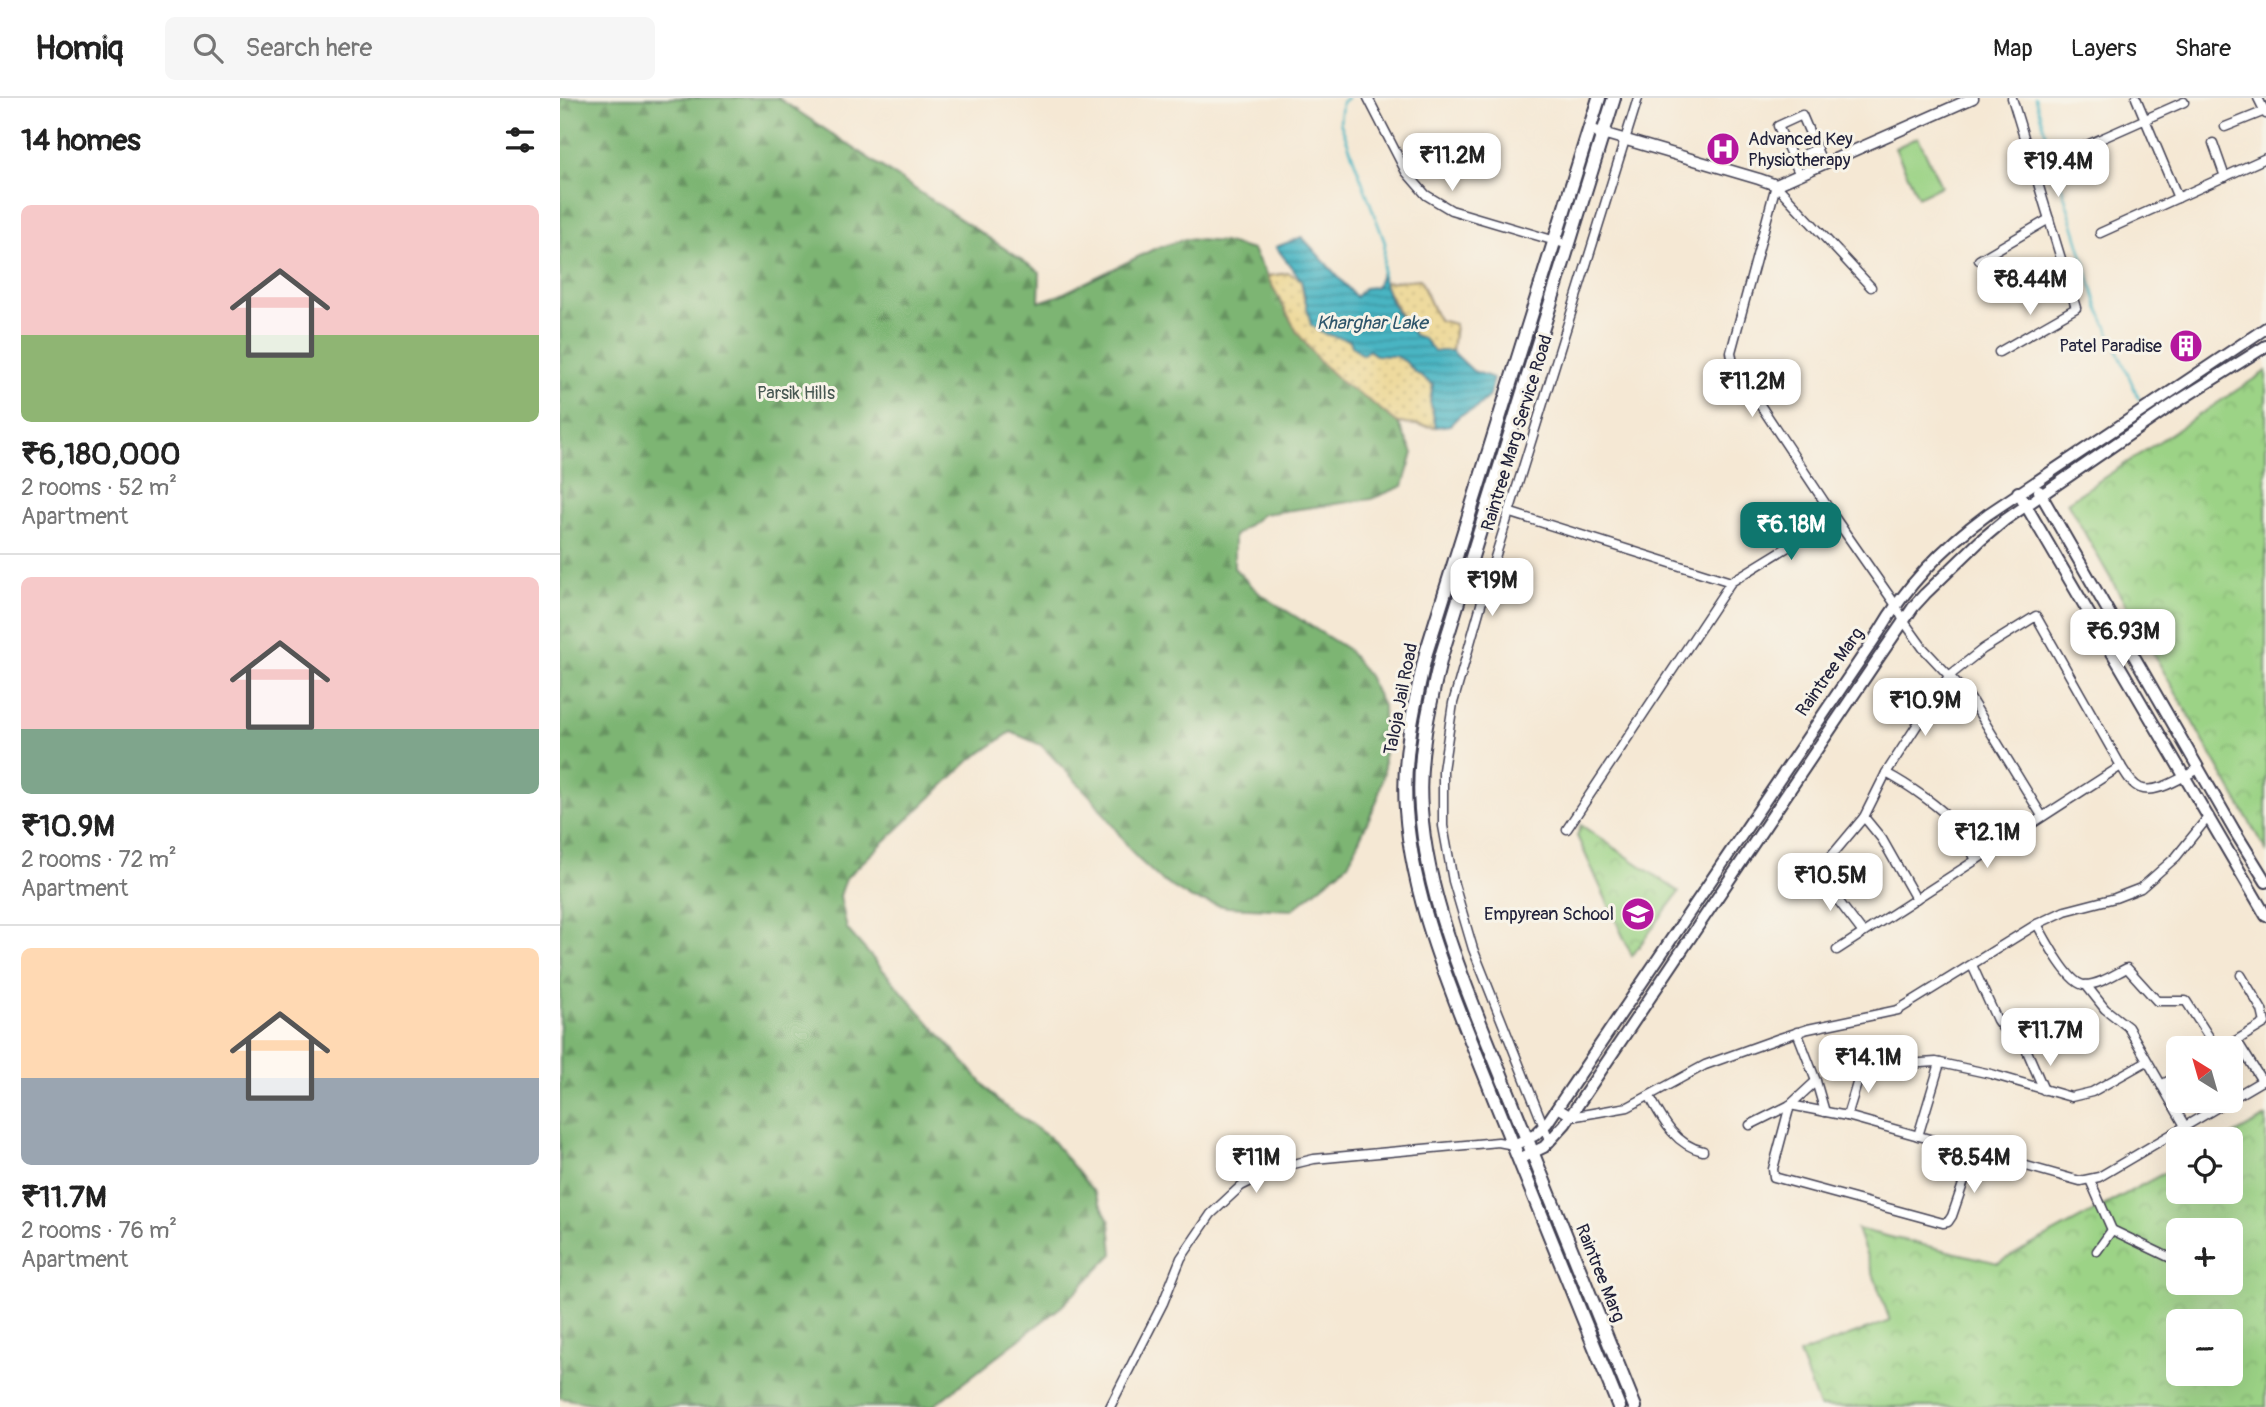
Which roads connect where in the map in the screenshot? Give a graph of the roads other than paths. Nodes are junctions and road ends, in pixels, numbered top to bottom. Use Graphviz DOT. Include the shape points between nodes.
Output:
graph roads {
  1 [pos="1368,98"];
  2 [pos="1599,98"];
  3 [pos="1615,98"];
  4 [pos="1638,98"];
  5 [pos="1973,98"];
  6 [pos="2011,98"];
  7 [pos="2136,98"];
  8 [pos="2258,98"];
  9 [pos="2184,102"];
  10 [pos="2265,113"];
  11 [pos="2145,120"];
  12 [pos="2225,127"];
  13 [pos="1589,129"];
  14 [pos="1604,133"];
  15 [pos="1626,139"];
  16 [pos="2213,143"];
  17 [pos="1818,149"];
  18 [pos="2078,149"];
  19 [pos="2266,158"];
  20 [pos="1794,159"];
  21 [pos="1823,164"];
  22 [pos="1800,175"];
  23 [pos="2225,177"];
  24 [pos="1776,186"];
  25 [pos="2178,198"];
  26 [pos="2049,219"];
  27 [pos="2101,233"];
  28 [pos="1554,241"];
  29 [pos="1569,246"];
  30 [pos="1979,260"];
  31 [pos="1871,288"];
  32 [pos="2266,328"];
  33 [pos="2248,339"];
  34 [pos="2261,349"];
  35 [pos="1999,352"];
  36 [pos="2172,398"];
  37 [pos="2033,484"];
  38 [pos="2018,492"];
  39 [pos="2042,495"];
  40 [pos="2026,506"];
  41 [pos="1508,512"];
  42 [pos="1835,518"];
  43 [pos="1731,582"];
  44 [pos="1895,604"];
  45 [pos="1905,623"];
  46 [pos="1949,676"];
  47 [pos="2121,766"];
  48 [pos="2199,769"];
  49 [pos="1886,773"];
  50 [pos="2185,775"];
  51 [pos="2042,816"];
  52 [pos="1864,817"];
  53 [pos="2209,817"];
  54 [pos="1567,829"];
  55 [pos="2236,834"];
  56 [pos="2221,837"];
  57 [pos="1976,860"];
  58 [pos="2264,878"];
  59 [pos="1916,899"];
  60 [pos="2265,912"];
  61 [pos="2037,924"];
  62 [pos="1863,933"];
  63 [pos="1837,950"];
  64 [pos="1972,965"];
  65 [pos="2241,975"];
  66 [pos="2086,985"];
  67 [pos="1797,1032"];
  68 [pos="2208,1036"];
  69 [pos="2244,1036"];
  70 [pos="2244,1051"];
  71 [pos="2147,1061"];
  72 [pos="1940,1063"];
  73 [pos="2264,1080"];
  74 [pos="1816,1081"];
  75 [pos="2166,1082"];
  76 [pos="2161,1085"];
  77 [pos="2044,1090"];
  78 [pos="2244,1092"];
  79 [pos="1650,1097"];
  80 [pos="1790,1105"];
  81 [pos="1558,1108"];
  82 [pos="1825,1112"];
  83 [pos="2208,1113"];
  84 [pos="1571,1116"];
  85 [pos="1847,1116"];
  86 [pos="1750,1125"];
  87 [pos="2185,1126"];
  88 [pos="1544,1127"];
  89 [pos="1918,1136"];
  90 [pos="1527,1139"];
  91 [pos="1550,1142"];
  92 [pos="1514,1145"];
  93 [pos="1703,1151"];
  94 [pos="1974,1152"];
  95 [pos="1533,1153"];
  96 [pos="1519,1158"];
  97 [pos="2090,1180"];
  98 [pos="2112,1230"];
  99 [pos="2097,1251"];
  100 [pos="2166,1256"];
  101 [pos="1110,1407"];
  102 [pos="1619,1407"];
  103 [pos="1635,1407"];
  1 -- 28 [label="street" via="1406,172 1426,195 1451,209"];
  2 -- 13 [label="main road, Taloja Jail Road"];
  3 -- 14 [label="main road, Taloja Jail Road"];
  4 -- 15 [label="street, Raintree Marg Service Road"];
  5 -- 21 [label="street"];
  6 -- 26 [label="street"];
  7 -- 11 [label="street"];
  8 -- 10 [label="street"];
  9 -- 11 [label="street"];
  10 -- 12 [label="street"];
  11 -- 18 [label="street"];
  11 -- 25 [label="street"];
  13 -- 14 [label="street"];
  13 -- 28 [label="main road, Taloja Jail Road"];
  14 -- 15 [label="street"];
  14 -- 29 [label="main road, Taloja Jail Road"];
  15 -- 24 [label="street"];
  15 -- 41 [label="street, Raintree Marg Service Road"];
  16 -- 23 [label="street"];
  17 -- 20 [label="street"];
  17 -- 20 [label="street" via="1802,115 1778,126"];
  17 -- 21 [label="street"];
  19 -- 23 [label="street"];
  20 -- 22 [label="street"];
  21 -- 22 [label="street"];
  22 -- 24 [label="street"];
  23 -- 25 [label="street"];
  24 -- 31 [label="street"];
  24 -- 42 [label="street" via="1731,352 1733,364"];
  25 -- 27 [label="street"];
  26 -- 30 [label="street"];
  26 -- 35 [label="street" via="2076,307"];
  28 -- 29 [label="street"];
  28 -- 92 [label="main road, Taloja Jail Road" via="1426,653 1405,779 1416,874 1437,950"];
  29 -- 90 [label="main road, Taloja Jail Road" via="1441,657 1429,705 1420,780 1430,870 1451,945"];
  32 -- 33 [label="main road, Raintree Marg"];
  33 -- 34 [label="main road"];
  33 -- 36 [label="main road, Raintree Marg"];
  34 -- 36 [label="main road, Raintree Marg"];
  36 -- 37 [label="main road, Raintree Marg" via="2141,412"];
  36 -- 39 [label="main road, Raintree Marg" via="2145,424"];
  37 -- 38 [label="main road, Raintree Marg"];
  37 -- 39 [label="main road"];
  38 -- 40 [label="main road"];
  38 -- 44 [label="main road, Raintree Marg" via="1954,539"];
  39 -- 40 [label="main road, Raintree Marg"];
  39 -- 48 [label="main road"];
  40 -- 45 [label="main road, Raintree Marg" via="1945,573 1914,606"];
  40 -- 50 [label="main road"];
  41 -- 43 [label="street"];
  41 -- 88 [label="street, Raintree Marg Service Road" via="1453,702 1443,770 1443,826 1473,949"];
  42 -- 43 [label="street"];
  42 -- 44 [label="street"];
  43 -- 54 [label="street"];
  44 -- 45 [label="street"];
  44 -- 81 [label="main road, Raintree Marg"];
  45 -- 46 [label="street"];
  45 -- 84 [label="main road, Raintree Marg"];
  46 -- 47 [label="street" via="2036,616"];
  46 -- 49 [label="street"];
  46 -- 51 [label="street" via="1970,698"];
  47 -- 50 [label="street" via="2138,787 2147,789"];
  47 -- 51 [label="street"];
  48 -- 50 [label="street"];
  48 -- 55 [label="main road"];
  49 -- 52 [label="street"];
  49 -- 57 [label="street" via="1951,819"];
  50 -- 53 [label="main road"];
  51 -- 57 [label="street"];
  52 -- 59 [label="street"];
  52 -- 62 [label="street" via="1822,872 1827,887"];
  53 -- 56 [label="main road"];
  53 -- 61 [label="street" via="2176,857 2141,888"];
  55 -- 56 [label="street"];
  55 -- 58 [label="main road"];
  56 -- 60 [label="main road"];
  57 -- 59 [label="street"];
  59 -- 62 [label="street"];
  61 -- 64 [label="street"];
  61 -- 66 [label="street" via="2072,977"];
  62 -- 63 [label="street"];
  64 -- 67 [label="street" via="1898,1010"];
  64 -- 77 [label="street" via="1997,1020 2024,1044"];
  65 -- 69 [label="street" via="2265,1023"];
  66 -- 68 [label="street" via="2127,968 2157,1001 2186,1002"];
  66 -- 71 [label="street" via="2105,1009 2128,1027"];
  67 -- 74 [label="street"];
  67 -- 79 [label="street" via="1705,1065"];
  70 -- 73 [label="street"];
  71 -- 76 [label="street"];
  71 -- 77 [label="street" via="2085,1095 2071,1097"];
  72 -- 77 [label="street"];
  72 -- 85 [label="street" via="1861,1066"];
  72 -- 89 [label="street"];
  73 -- 78 [label="street"];
  74 -- 80 [label="street"];
  74 -- 82 [label="street"];
  75 -- 76 [label="street"];
  76 -- 87 [label="street"];
  79 -- 84 [label="street" via="1628,1107"];
  79 -- 93 [label="street" via="1677,1138"];
  80 -- 82 [label="street"];
  80 -- 86 [label="street"];
  80 -- 94 [label="street" via="1774,1177 1943,1223 1952,1216"];
  81 -- 84 [label="street"];
  81 -- 88 [label="main road, Raintree Marg"];
  82 -- 85 [label="street"];
  83 -- 87 [label="street"];
  84 -- 91 [label="main road, Raintree Marg"];
  85 -- 89 [label="street"];
  87 -- 97 [label="street"];
  88 -- 90 [label="main road, Raintree Marg"];
  88 -- 91 [label="street, Raintree Marg Service Road"];
  89 -- 94 [label="street"];
  90 -- 92 [label="main road, Raintree Marg"];
  90 -- 95 [label="main road, Raintree Marg"];
  91 -- 95 [label="main road, Raintree Marg"];
  92 -- 96 [label="main road, Raintree Marg"];
  92 -- 101 [label="street" via="1498,1142 1314,1159 1277,1168 1241,1186 1211,1214 1181,1258"];
  94 -- 97 [label="street"];
  95 -- 96 [label="main road, Raintree Marg"];
  95 -- 103 [label="main road, Raintree Marg"];
  96 -- 102 [label="main road, Raintree Marg"];
  97 -- 98 [label="street"];
  98 -- 99 [label="street"];
  98 -- 100 [label="street"];
}
